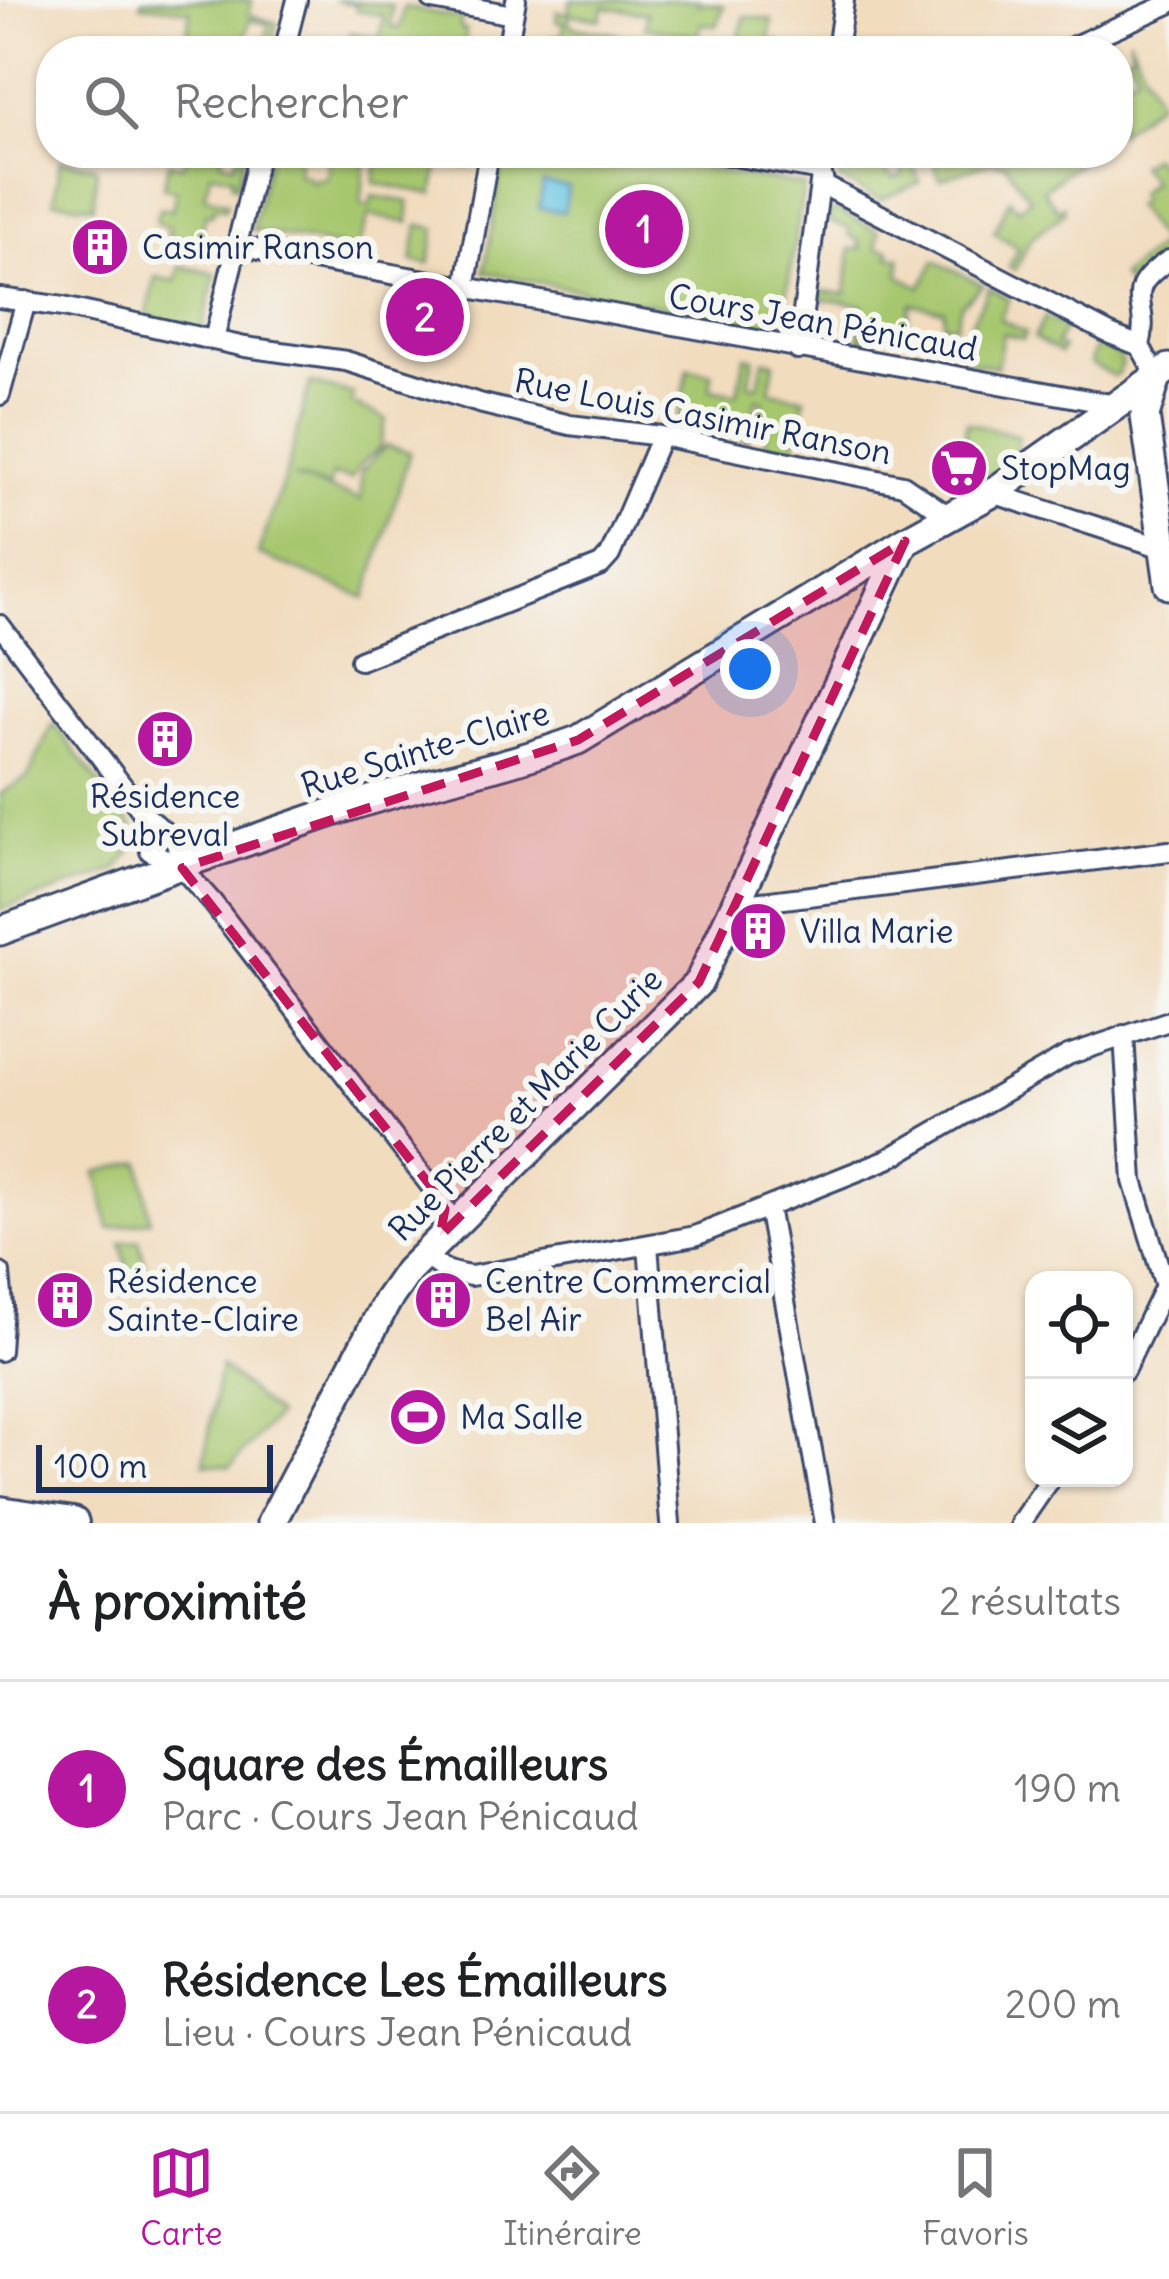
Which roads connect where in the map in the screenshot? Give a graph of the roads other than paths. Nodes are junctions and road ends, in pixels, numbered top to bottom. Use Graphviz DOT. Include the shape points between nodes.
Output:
graph roads {
  1 [pos="297,0"];
  2 [pos="432,0"];
  3 [pos="844,0"];
  4 [pos="1169,4"];
  5 [pos="515,7"];
  6 [pos="288,36"];
  7 [pos="839,36"];
  8 [pos="1097,36"];
  9 [pos="256,168"];
  10 [pos="486,168"];
  11 [pos="822,168"];
  12 [pos="824,168"];
  13 [pos="237,246"];
  14 [pos="1169,260"];
  15 [pos="465,288"];
  16 [pos="0,298"];
  17 [pos="26,301"];
  18 [pos="214,340"];
  19 [pos="1140,346"];
  20 [pos="798,350"];
  21 [pos="1165,381"];
  22 [pos="0,394"];
  23 [pos="1116,405"];
  24 [pos="661,436"];
  25 [pos="992,494"];
  26 [pos="950,517"];
  27 [pos="905,541"];
  28 [pos="1167,550"];
  29 [pos="1169,585"];
  30 [pos="0,625"];
  31 [pos="360,660"];
  32 [pos="1169,851"];
  33 [pos="182,868"];
  34 [pos="738,900"];
  35 [pos="0,931"];
  36 [pos="1169,1021"];
  37 [pos="1124,1034"];
  38 [pos="768,1207"];
  39 [pos="432,1245"];
  40 [pos="648,1245"];
  41 [pos="0,1273"];
  42 [pos="0,1351"];
  43 [pos="1133,1352"];
  44 [pos="1045,1487"];
  45 [pos="0,1512"];
  46 [pos="275,1521"];
  47 [pos="73,1523"];
  48 [pos="670,1523"];
  49 [pos="825,1523"];
  50 [pos="1019,1523"];
  1 -- 6 [label="street"];
  2 -- 5 [label="street"];
  3 -- 7 [label="street"];
  4 -- 8 [label="street"];
  9 -- 13 [label="street"];
  10 -- 15 [label="street"];
  11 -- 20 [label="street"];
  12 -- 19 [label="street" via="825,186"];
  13 -- 15 [label="street, Cours Jean Pénicaud"];
  13 -- 18 [label="street"];
  14 -- 19 [label="street" via="1139,287"];
  15 -- 20 [label="street, Cours Jean Pénicaud"];
  16 -- 17 [label="street, Rue Louis Casimir Ranson"];
  17 -- 18 [label="street, Rue Louis Casimir Ranson"];
  17 -- 22 [label="street"];
  18 -- 24 [label="street, Rue Louis Casimir Ranson" via="346,362 549,421"];
  19 -- 21 [label="street"];
  20 -- 23 [label="street, Cours Jean Pénicaud"];
  21 -- 23 [label="street, Rue Sainte-Claire"];
  21 -- 28 [label="street" via="1145,416"];
  23 -- 25 [label="street, Rue Sainte-Claire"];
  24 -- 26 [label="street, Rue Louis Casimir Ranson" via="903,485"];
  24 -- 31 [label="street" via="601,566"];
  25 -- 26 [label="street, Rue Sainte-Claire"];
  25 -- 28 [label="street"];
  26 -- 27 [label="street, Rue Sainte-Claire"];
  27 -- 33 [label="street, Rue Sainte-Claire" via="578,740 347,807"];
  27 -- 34 [label="street, Rue Pierre et Marie Curie"];
  28 -- 29 [label="street"];
  30 -- 33 [label="street" via="144,814 150,851"];
  32 -- 34 [label="street"];
  33 -- 35 [label="street, Rue Sainte-Claire"];
  33 -- 39 [label="street" via="433,1189 445,1209"];
  34 -- 39 [label="street, Rue Pierre et Marie Curie" via="699,982"];
  36 -- 37 [label="street"];
  37 -- 38 [label="street" via="1068,1055 888,1160"];
  37 -- 43 [label="street" via="1133,1181 1165,1286"];
  38 -- 40 [label="street"];
  38 -- 49 [label="street"];
  39 -- 40 [label="street" via="434,1265 471,1276"];
  39 -- 46 [label="street, Rue Pierre et Marie Curie" via="387,1301"];
  40 -- 48 [label="street"];
  41 -- 42 [label="street"];
  44 -- 50 [label="street"];
  45 -- 47 [label="main road"];
}
